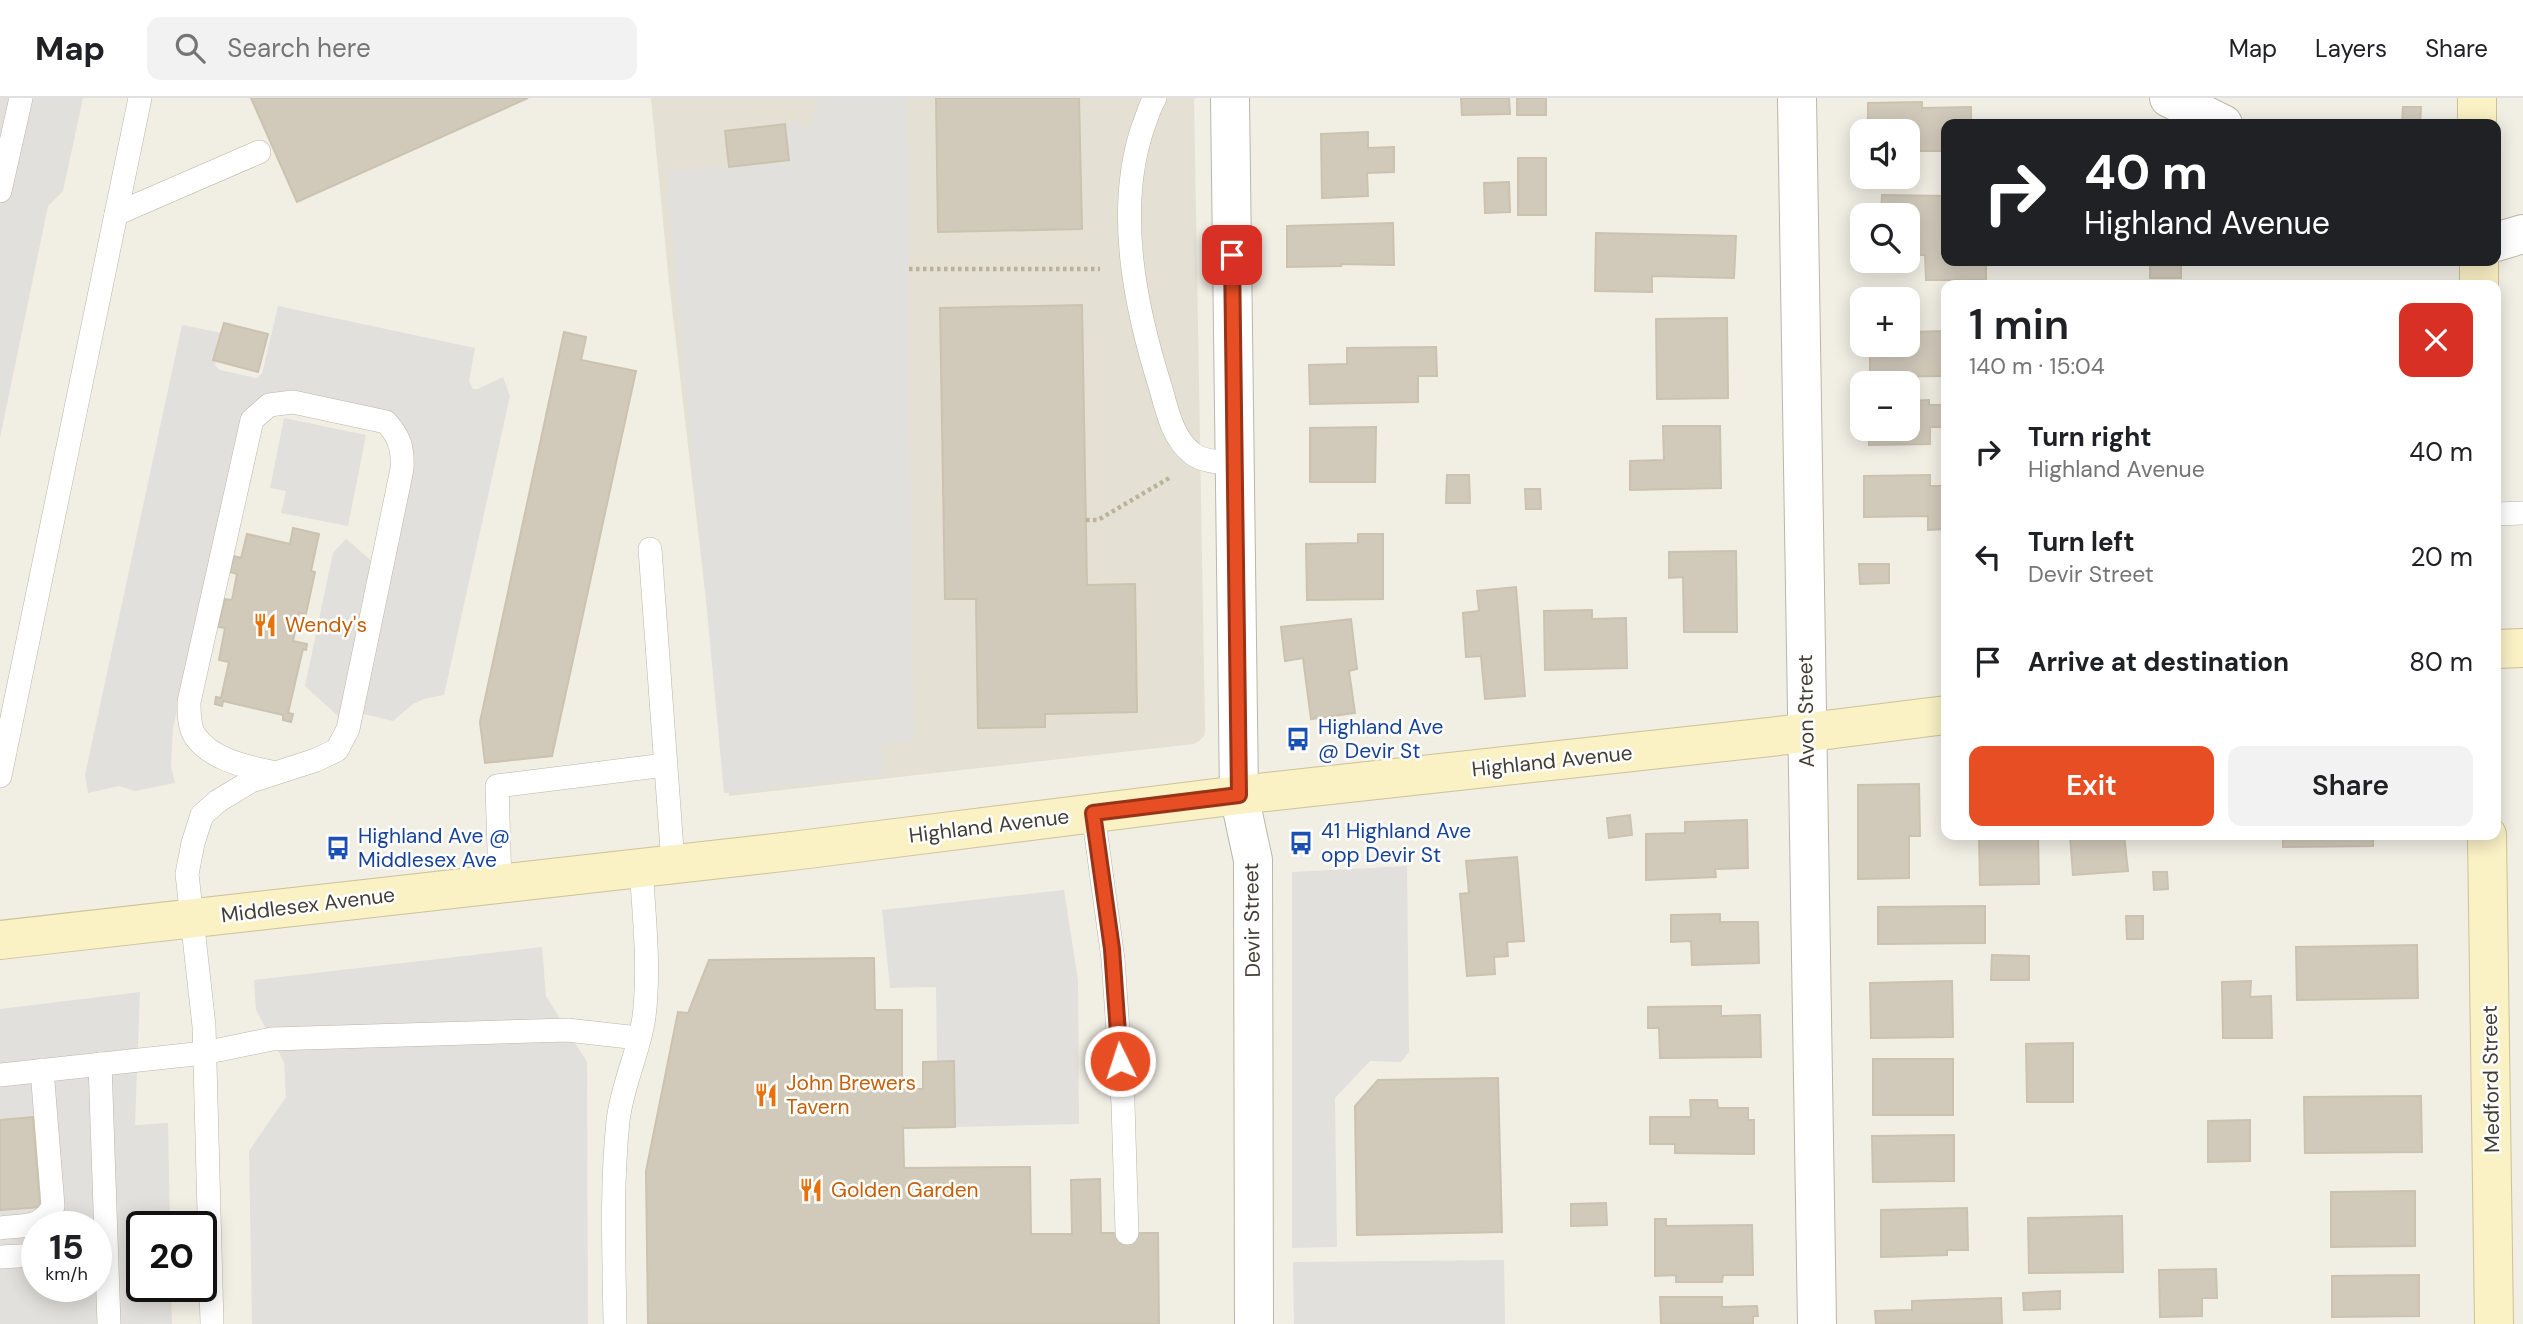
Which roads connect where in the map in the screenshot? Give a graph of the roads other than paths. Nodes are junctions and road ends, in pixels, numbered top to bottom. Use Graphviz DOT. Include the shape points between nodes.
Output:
graph roads {
  1 [pos="21,98"];
  2 [pos="140,98"];
  3 [pos="1155,98"];
  4 [pos="1230,98"];
  5 [pos="1797,98"];
  6 [pos="2169,98"];
  7 [pos="2477,98"];
  8 [pos="2213,119"];
  9 [pos="2477,119"];
  10 [pos="259,152"];
  11 [pos="0,191"];
  12 [pos="116,214"];
  13 [pos="2523,234"];
  14 [pos="2501,241"];
  15 [pos="1234,464"];
  16 [pos="2523,513"];
  17 [pos="2501,514"];
  18 [pos="650,549"];
  19 [pos="2523,648"];
  20 [pos="2501,649"];
  21 [pos="1941,716"];
  22 [pos="1807,732"];
  23 [pos="665,765"];
  24 [pos="276,773"];
  25 [pos="0,776"];
  26 [pos="1239,795"];
  27 [pos="1093,813"];
  28 [pos="2463,840"];
  29 [pos="2487,840"];
  30 [pos="643,867"];
  31 [pos="500,883"];
  32 [pos="191,919"];
  33 [pos="0,940"];
  34 [pos="2489,983"];
  35 [pos="638,1038"];
  36 [pos="204,1053"];
  37 [pos="100,1064"];
  38 [pos="42,1070"];
  39 [pos="0,1075"];
  40 [pos="101,1211"];
  41 [pos="0,1228"];
  42 [pos="1127,1233"];
  43 [pos="21,1256"];
  44 [pos="0,1257"];
  45 [pos="107,1302"];
  46 [pos="109,1324"];
  47 [pos="212,1324"];
  48 [pos="615,1324"];
  49 [pos="1254,1324"];
  50 [pos="1817,1324"];
  51 [pos="2494,1324"];
  1 -- 11 [label="lane"];
  2 -- 12 [label="lane"];
  3 -- 15 [label="lane" via="1136,148 1130,209 1132,269 1173,428 1192,453"];
  4 -- 15 [label="street, Devir Street"];
  5 -- 22 [label="street, Avon Street"];
  6 -- 8 [label="street"];
  7 -- 9 [label="main road"];
  10 -- 12 [label="lane"];
  12 -- 25 [label="lane"];
  13 -- 14 [label="street"];
  15 -- 26 [label="street, Devir Street"];
  16 -- 17 [label="lane"];
  18 -- 23 [label="lane"];
  19 -- 20 [label="main road"];
  21 -- 22 [label="main road, Highland Avenue"];
  22 -- 26 [label="main road, Highland Avenue"];
  22 -- 50 [label="street, Avon Street"];
  23 -- 30 [label="lane"];
  23 -- 31 [label="lane" via="497,786"];
  24 -- 24 [label="lane" via="337,750 348,729 403,454 398,437 386,422 293,402 269,405 252,420 189,702 194,735 207,748 224,758"];
  24 -- 32 [label="lane" via="251,781 202,816 187,874"];
  26 -- 27 [label="main road, Highland Avenue"];
  26 -- 49 [label="street, Devir Street" via="1253,860"];
  27 -- 30 [label="main road, Highland Avenue"];
  27 -- 42 [label="lane" via="1113,959"];
  28 -- 34 [label="main road"];
  29 -- 34 [label="main road, Medford Street"];
  30 -- 31 [label="main road, Middlesex Avenue"];
  30 -- 35 [label="lane" via="647,973"];
  31 -- 32 [label="main road, Middlesex Avenue"];
  32 -- 33 [label="main road, Middlesex Avenue"];
  32 -- 36 [label="lane"];
  34 -- 51 [label="main road, Medford Street"];
  35 -- 36 [label="lane" via="567,1030 272,1039"];
  35 -- 48 [label="lane" via="618,1120 613,1191"];
  36 -- 37 [label="lane"];
  36 -- 47 [label="lane"];
  37 -- 38 [label="lane"];
  37 -- 40 [label="lane"];
  38 -- 39 [label="lane"];
  38 -- 41 [label="lane" via="53,1206 40,1223"];
  43 -- 44 [label="lane"];
  45 -- 46 [label="lane"];
}
